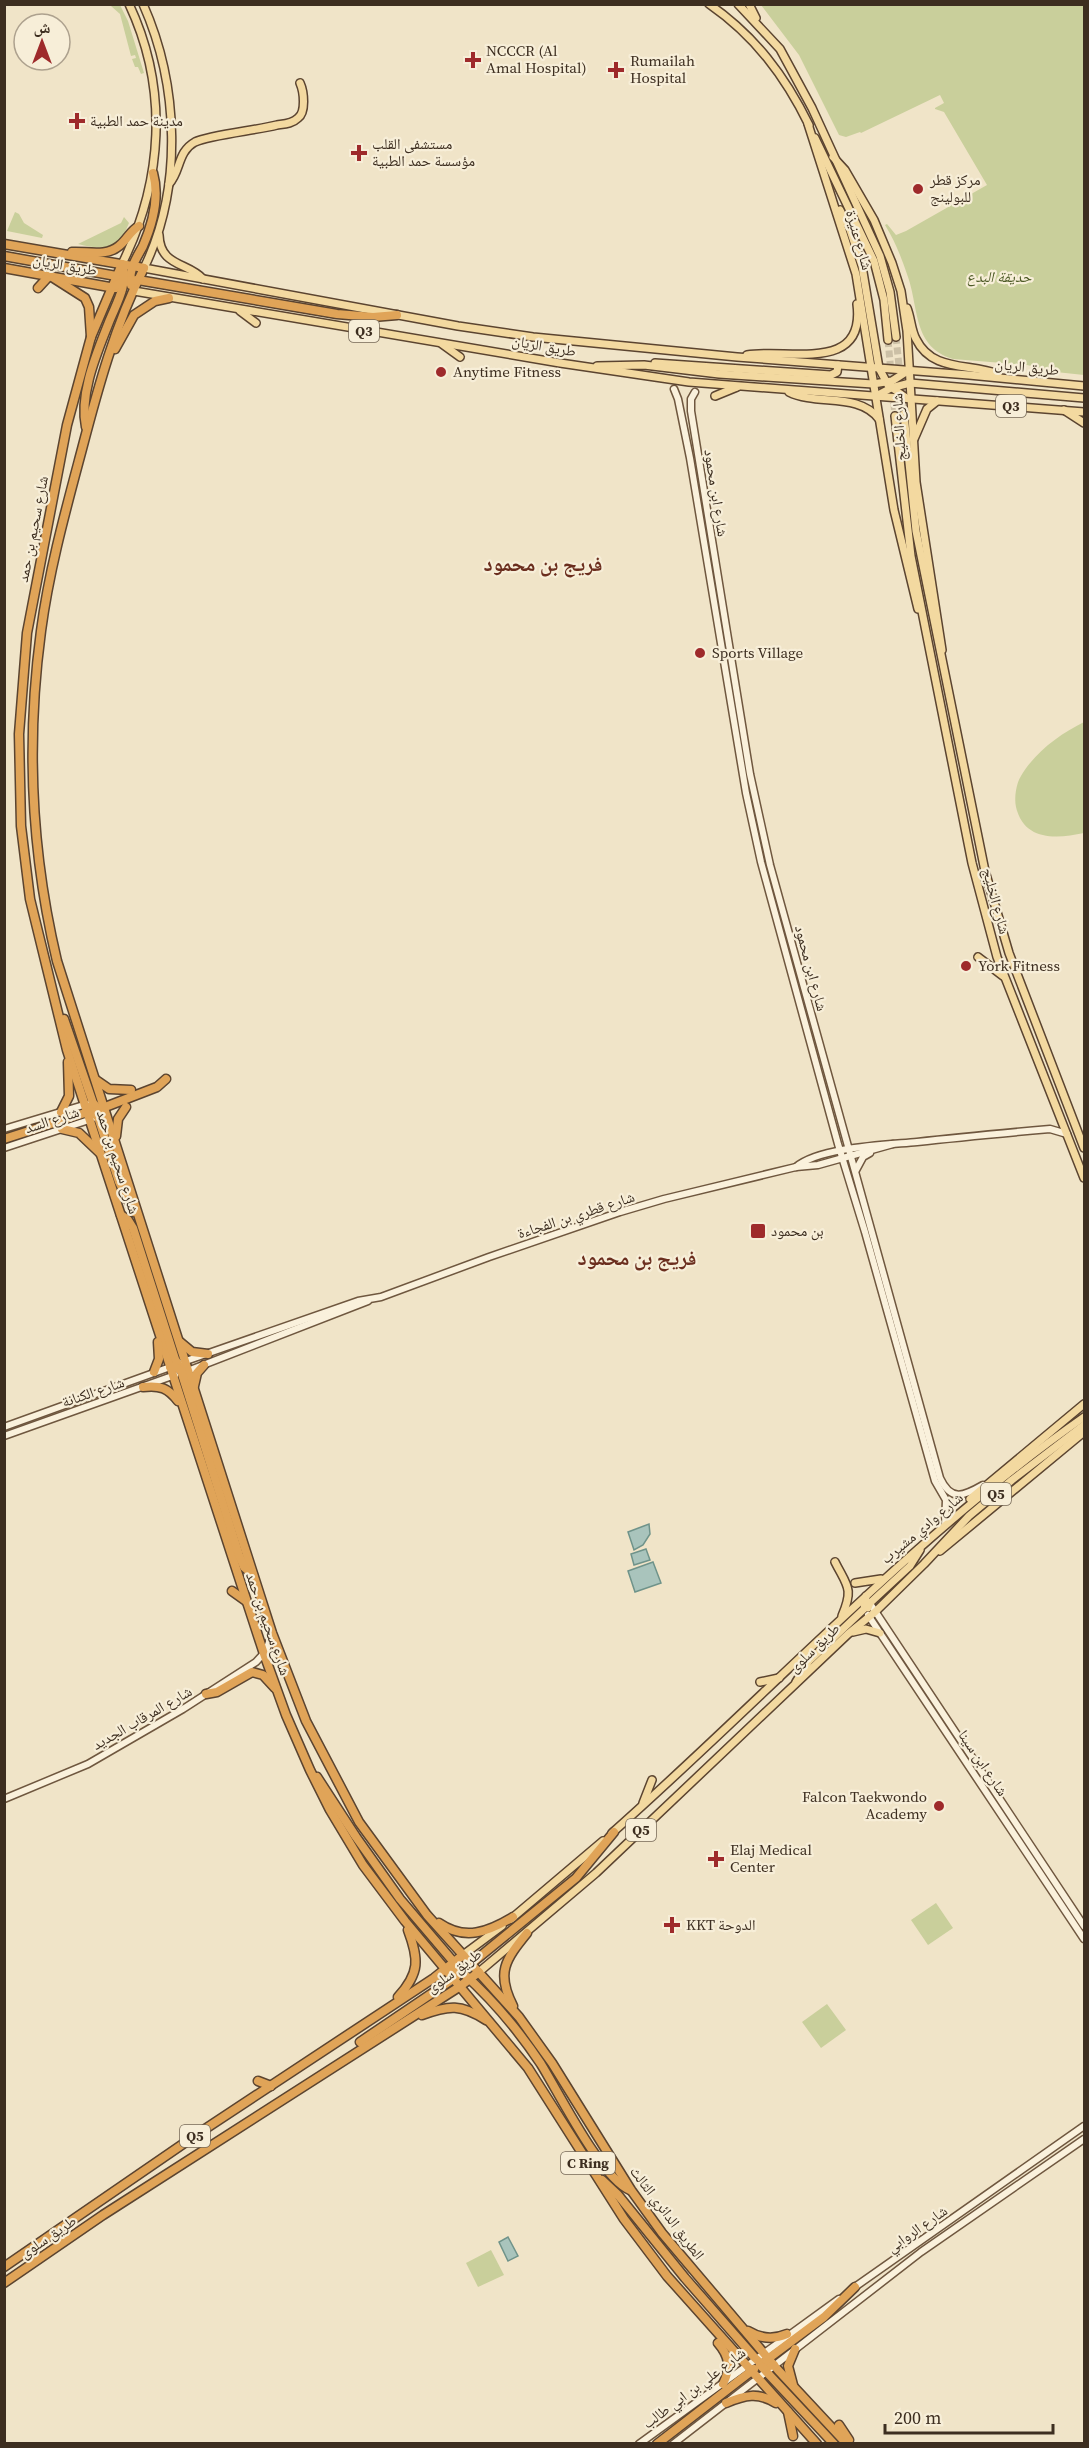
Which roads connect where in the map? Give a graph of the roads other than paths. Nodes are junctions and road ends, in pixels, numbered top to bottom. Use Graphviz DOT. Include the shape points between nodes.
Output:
graph roads {
  1 [pos="129,4"];
  2 [pos="143,4"];
  3 [pos="738,4"];
  4 [pos="749,4"];
  5 [pos="710,5"];
  6 [pos="720,8"];
  7 [pos="758,23"];
  8 [pos="300,83"];
  9 [pos="808,124"];
  10 [pos="833,157"];
  11 [pos="153,173"];
  12 [pos="169,184"];
  13 [pos="834,202"];
  14 [pos="139,226"];
  15 [pos="160,231"];
  16 [pos="4,244"];
  17 [pos="64,254"];
  18 [pos="4,256"];
  19 [pos="122,264"];
  20 [pos="132,266"];
  21 [pos="4,268"];
  22 [pos="144,268"];
  23 [pos="21,271"];
  24 [pos="856,274"];
  25 [pos="4,276"];
  26 [pos="51,276"];
  27 [pos="203,279"];
  28 [pos="126,280"];
  29 [pos="38,288"];
  30 [pos="112,288"];
  31 [pos="134,291"];
  32 [pos="901,291"];
  33 [pos="169,298"];
  34 [pos="238,310"];
  35 [pos="397,315"];
  36 [pos="256,323"];
  37 [pos="91,337"];
  38 [pos="896,337"];
  39 [pos="888,340"];
  40 [pos="437,341"];
  41 [pos="110,353"];
  42 [pos="460,357"];
  43 [pos="737,357"];
  44 [pos="644,365"];
  45 [pos="838,365"];
  46 [pos="589,368"];
  47 [pos="875,368"];
  48 [pos="909,370"];
  49 [pos="1006,378"];
  50 [pos="910,383"];
  51 [pos="873,384"];
  52 [pos="888,385"];
  53 [pos="1084,386"];
  54 [pos="739,387"];
  55 [pos="674,389"];
  56 [pos="786,390"];
  57 [pos="695,392"];
  58 [pos="716,396"];
  59 [pos="876,396"];
  60 [pos="1084,398"];
  61 [pos="911,399"];
  62 [pos="937,401"];
  63 [pos="690,402"];
  64 [pos="679,403"];
  65 [pos="1064,410"];
  66 [pos="1084,412"];
  67 [pos="904,414"];
  68 [pos="895,416"];
  69 [pos="879,419"];
  70 [pos="1084,423"];
  71 [pos="87,430"];
  72 [pos="913,441"];
  73 [pos="924,619"];
  74 [pos="941,660"];
  75 [pos="18,761"];
  76 [pos="11,768"];
  77 [pos="978,957"];
  78 [pos="1005,978"];
  79 [pos="58,1009"];
  80 [pos="68,1050"];
  81 [pos="94,1078"];
  82 [pos="166,1079"];
  83 [pos="131,1090"];
  84 [pos="126,1107"];
  85 [pos="96,1110"];
  86 [pos="61,1112"];
  87 [pos="1060,1117"];
  88 [pos="4,1129"];
  89 [pos="62,1129"];
  90 [pos="1050,1129"];
  91 [pos="1067,1134"];
  92 [pos="4,1139"];
  93 [pos="116,1142"];
  94 [pos="893,1144"];
  95 [pos="4,1148"];
  96 [pos="881,1148"];
  97 [pos="1084,1148"];
  98 [pos="850,1152"];
  99 [pos="100,1153"];
  100 [pos="841,1155"];
  101 [pos="856,1171"];
  102 [pos="1084,1178"];
  103 [pos="121,1215"];
  104 [pos="139,1217"];
  105 [pos="368,1300"];
  106 [pos="159,1332"];
  107 [pos="177,1339"];
  108 [pos="208,1354"];
  109 [pos="178,1364"];
  110 [pos="204,1365"];
  111 [pos="154,1372"];
  112 [pos="181,1374"];
  113 [pos="143,1387"];
  114 [pos="194,1387"];
  115 [pos="72,1403"];
  116 [pos="1084,1404"];
  117 [pos="183,1407"];
  118 [pos="66,1413"];
  119 [pos="1084,1417"];
  120 [pos="4,1427"];
  121 [pos="1074,1429"];
  122 [pos="1084,1431"];
  123 [pos="4,1436"];
  124 [pos="994,1479"];
  125 [pos="945,1525"];
  126 [pos="924,1543"];
  127 [pos="835,1562"];
  128 [pos="924,1564"];
  129 [pos="253,1575"];
  130 [pos="886,1577"];
  131 [pos="855,1583"];
  132 [pos="232,1591"];
  133 [pos="863,1599"];
  134 [pos="247,1601"];
  135 [pos="867,1606"];
  136 [pos="872,1614"];
  137 [pos="841,1618"];
  138 [pos="272,1632"];
  139 [pos="880,1633"];
  140 [pos="848,1634"];
  141 [pos="264,1654"];
  142 [pos="779,1678"];
  143 [pos="759,1682"];
  144 [pos="794,1687"];
  145 [pos="276,1689"];
  146 [pos="206,1694"];
  147 [pos="310,1770"];
  148 [pos="651,1780"];
  149 [pos="4,1799"];
  150 [pos="642,1806"];
  151 [pos="614,1832"];
  152 [pos="427,1915"];
  153 [pos="513,1917"];
  154 [pos="405,1921"];
  155 [pos="1084,1926"];
  156 [pos="527,1933"];
  157 [pos="1084,1939"];
  158 [pos="463,1955"];
  159 [pos="454,1963"];
  160 [pos="471,1964"];
  161 [pos="445,1970"];
  162 [pos="462,1972"];
  163 [pos="478,1972"];
  164 [pos="453,1979"];
  165 [pos="469,1979"];
  166 [pos="459,1987"];
  167 [pos="388,2008"];
  168 [pos="519,2018"];
  169 [pos="407,2020"];
  170 [pos="495,2026"];
  171 [pos="258,2081"];
  172 [pos="271,2086"];
  173 [pos="250,2120"];
  174 [pos="1084,2126"];
  175 [pos="1084,2139"];
  176 [pos="599,2179"];
  177 [pos="631,2190"];
  178 [pos="4,2267"];
  179 [pos="4,2283"];
  180 [pos="855,2287"];
  181 [pos="706,2322"];
  182 [pos="738,2324"];
  183 [pos="787,2334"];
  184 [pos="795,2349"];
  185 [pos="763,2363"];
  186 [pos="751,2372"];
  187 [pos="723,2384"];
  188 [pos="796,2391"];
  189 [pos="726,2403"];
  190 [pos="785,2410"];
  191 [pos="839,2425"];
  192 [pos="793,2436"];
  193 [pos="639,2444"];
  194 [pos="657,2444"];
  195 [pos="673,2444"];
  196 [pos="817,2444"];
  197 [pos="834,2444"];
  198 [pos="849,2444"];
  1 -- 11 [label="main road" via="145,44 155,86 157,130"];
  2 -- 12 [label="main road" via="157,40 166,81"];
  3 -- 7 [label="main road, شارع عنيزة"];
  4 -- 7 [label="main road"];
  5 -- 6 [label="main road, شارع عنيزة"];
  6 -- 9 [label="main road, شارع عنيزة" via="769,59"];
  7 -- 10 [label="main road, شارع عنيزة" via="790,65"];
  8 -- 12 [label="main road" via="300,117 291,123 195,142 181,156"];
  9 -- 13 [label="main road, شارع عنيزة"];
  9 -- 39 [label="main road, شارع عنيزة" via="874,261 884,300"];
  10 -- 32 [label="main road, شارع عنيزة" via="874,220"];
  10 -- 38 [label="main road, شارع عنيزة" via="880,256"];
  11 -- 14 [label="main road"];
  11 -- 20 [label="highway" via="154,211"];
  12 -- 15 [label="main road"];
  13 -- 24 [label="main road, شارع عنيزة"];
  13 -- 47 [label="main road" via="847,223 862,266"];
  14 -- 17 [label="highway" via="111,251"];
  14 -- 19 [label="main road"];
  15 -- 22 [label="main road"];
  15 -- 27 [label="main road" via="166,255"];
  16 -- 17 [label="highway, طريق الريان / Q3"];
  17 -- 19 [label="highway, طريق الريان / Q3"];
  18 -- 28 [label="highway"];
  19 -- 20 [label="highway, طريق الريان / Q3"];
  19 -- 28 [label="highway"];
  20 -- 22 [label="highway, طريق الريان / Q3"];
  20 -- 28 [label="highway"];
  21 -- 23 [label="highway, طريق الريان"];
  22 -- 27 [label="main road, طريق الريان / Q3"];
  22 -- 28 [label="highway"];
  23 -- 25 [label="highway"];
  23 -- 26 [label="highway, طريق الريان"];
  24 -- 43 [label="main road" via="856,323 839,349 824,354 762,353"];
  24 -- 47 [label="main road, شارع عنيزة"];
  26 -- 29 [label="highway"];
  26 -- 30 [label="highway, طريق الريان"];
  26 -- 37 [label="highway" via="87,301"];
  27 -- 35 [label="main road, طريق الريان / Q3"];
  28 -- 30 [label="highway"];
  28 -- 31 [label="highway, شارع سحيم بن حمد"];
  28 -- 35 [label="highway" via="337,314"];
  28 -- 71 [label="highway" via="88,387 84,411"];
  30 -- 37 [label="highway, شارع سحيم بن حمد"];
  31 -- 33 [label="main road, طريق الريان / Q3"];
  31 -- 41 [label="highway, شارع سحيم بن حمد"];
  32 -- 48 [label="main road, شارع عنيزة"];
  32 -- 49 [label="main road" via="916,339 931,358"];
  33 -- 34 [label="main road, طريق الريان / Q3"];
  33 -- 41 [label="highway" via="155,301 134,315"];
  34 -- 36 [label="main road"];
  34 -- 40 [label="main road, طريق الريان / Q3"];
  35 -- 43 [label="main road, طريق الريان / Q3" via="532,337"];
  37 -- 75 [label="highway, شارع سحيم بن حمد" via="67,425 31,610"];
  40 -- 42 [label="main road"];
  40 -- 46 [label="main road, طريق الريان / Q3"];
  41 -- 71 [label="highway, شارع سحيم بن حمد"];
  43 -- 45 [label="main road, طريق الريان / Q3"];
  44 -- 45 [label="main road" via="671,363 831,375 837,372"];
  44 -- 46 [label="main road"];
  44 -- 51 [label="main road"];
  45 -- 47 [label="main road, طريق الريان / Q3"];
  46 -- 54 [label="main road, طريق الريان / Q3"];
  47 -- 48 [label="main road, طريق الريان / Q3"];
  47 -- 51 [label="main road, شارع الخليج"];
  47 -- 52 [label="main road"];
  48 -- 49 [label="main road, طريق الريان / Q3"];
  48 -- 50 [label="main road, شارع الخليج"];
  48 -- 52 [label="main road"];
  49 -- 53 [label="main road, طريق الريان / Q3"];
  50 -- 52 [label="main road"];
  50 -- 60 [label="main road"];
  50 -- 61 [label="main road, شارع الخليج"];
  51 -- 52 [label="main road"];
  51 -- 59 [label="main road, شارع الخليج"];
  52 -- 59 [label="main road"];
  52 -- 61 [label="main road"];
  54 -- 56 [label="main road, طريق الريان / Q3"];
  54 -- 58 [label="main road"];
  55 -- 64 [label="street, شارع ابن محمود"];
  56 -- 59 [label="main road, طريق الريان / Q3"];
  56 -- 69 [label="main road" via="804,398 849,402"];
  57 -- 63 [label="street"];
  59 -- 61 [label="main road, طريق الريان / Q3"];
  59 -- 69 [label="main road, شارع الخليج"];
  61 -- 62 [label="main road, طريق الريان / Q3"];
  61 -- 72 [label="main road, شارع الخليج"];
  62 -- 65 [label="main road, طريق الريان / Q3"];
  62 -- 72 [label="main road" via="927,409"];
  63 -- 64 [label="street"];
  63 -- 98 [label="street, شارع ابن محمود" via="758,816"];
  64 -- 100 [label="street, شارع ابن محمود" via="749,812"];
  65 -- 66 [label="main road, طريق الريان / Q3"];
  65 -- 70 [label="main road"];
  67 -- 74 [label="main road, شارع الخليج" via="916,531"];
  68 -- 73 [label="main road, شارع الخليج" via="907,530"];
  69 -- 73 [label="main road, شارع الخليج" via="899,535 916,603"];
  71 -- 81 [label="highway, شارع سحيم بن حمد" via="55,556 41,631 32,775 37,851 49,927"];
  72 -- 74 [label="main road, شارع الخليج" via="920,515 941,633"];
  73 -- 78 [label="main road, شارع الخليج" via="967,841"];
  74 -- 97 [label="main road, شارع الخليج" via="993,901"];
  75 -- 76 [label="highway"];
  75 -- 79 [label="highway, شارع سحيم بن حمد" via="29,891"];
  77 -- 78 [label="main road"];
  78 -- 87 [label="main road, شارع الخليج"];
  79 -- 80 [label="highway, شارع سحيم بن حمد"];
  79 -- 85 [label="highway"];
  80 -- 85 [label="highway, شارع سحيم بن حمد"];
  80 -- 86 [label="highway" via="69,1096"];
  81 -- 83 [label="highway" via="109,1089"];
  81 -- 85 [label="highway, شارع سحيم بن حمد"];
  82 -- 85 [label="highway" via="157,1088"];
  84 -- 93 [label="highway" via="118,1119"];
  85 -- 86 [label="street, شارع السد"];
  85 -- 89 [label="street, شارع السد"];
  85 -- 92 [label="highway"];
  85 -- 93 [label="highway, شارع سحيم بن حمد"];
  85 -- 99 [label="highway, شارع سحيم بن حمد"];
  85 -- 104 [label="highway" via="119,1182"];
  86 -- 88 [label="street, شارع السد"];
  87 -- 90 [label="street"];
  87 -- 91 [label="main road, شارع الخليج"];
  89 -- 95 [label="street, شارع السد"];
  89 -- 99 [label="highway" via="79,1133"];
  90 -- 91 [label="street, شارع قطري بن الفجاءة"];
  90 -- 94 [label="street, شارع قطري بن الفجاءة"];
  91 -- 102 [label="main road, شارع الخليج"];
  93 -- 104 [label="highway, شارع سحيم بن حمد"];
  94 -- 96 [label="street, شارع قطري بن الفجاءة"];
  94 -- 98 [label="street, شارع قطري بن الفجاءة"];
  96 -- 98 [label="street, شارع قطري بن الفجاءة"];
  96 -- 101 [label="street" via="863,1157"];
  98 -- 100 [label="street, شارع قطري بن الفجاءة"];
  98 -- 101 [label="street, شارع ابن محمود"];
  99 -- 103 [label="highway, شارع سحيم بن حمد"];
  100 -- 105 [label="street, شارع قطري بن الفجاءة" via="808,1167 620,1212"];
  100 -- 125 [label="street, شارع ابن محمود" via="935,1481 946,1500"];
  101 -- 124 [label="street, شارع ابن محمود" via="942,1482 949,1492 962,1495"];
  103 -- 106 [label="highway, شارع سحيم بن حمد"];
  103 -- 109 [label="highway" via="133,1228"];
  104 -- 107 [label="highway, شارع سحيم بن حمد"];
  105 -- 108 [label="street, شارع قطري بن الفجاءة"];
  105 -- 110 [label="street, شارع قطري بن الفجاءة"];
  106 -- 109 [label="highway, شارع سحيم بن حمد"];
  106 -- 111 [label="highway" via="159,1359"];
  107 -- 108 [label="highway" via="192,1352"];
  107 -- 109 [label="highway, شارع سحيم بن حمد"];
  108 -- 109 [label="street, شارع قطري بن الفجاءة"];
  109 -- 111 [label="street, شارع الكنانة"];
  109 -- 112 [label="highway, شارع سحيم بن حمد"];
  109 -- 112 [label="highway, شارع سحيم بن حمد"];
  110 -- 112 [label="street, شارع قطري بن الفجاءة"];
  110 -- 114 [label="highway" via="197,1373"];
  111 -- 115 [label="street, شارع الكنانة"];
  112 -- 113 [label="street, شارع الكنانة"];
  112 -- 114 [label="highway, شارع سحيم بن حمد"];
  112 -- 117 [label="highway, شارع سحيم بن حمد"];
  112 -- 129 [label="highway" via="239,1555"];
  113 -- 117 [label="highway" via="165,1388"];
  113 -- 118 [label="street, شارع الكنانة"];
  114 -- 129 [label="highway, شارع سحيم بن حمد"];
  115 -- 118 [label="street"];
  115 -- 120 [label="street, شارع الكنانة"];
  116 -- 124 [label="main road"];
  117 -- 134 [label="highway, شارع سحيم بن حمد"];
  118 -- 123 [label="street, شارع الكنانة"];
  119 -- 121 [label="main road, شارع وادي مشيرب / Q5"];
  121 -- 122 [label="main road, شارع وادي مشيرب / Q5"];
  121 -- 125 [label="main road, شارع وادي مشيرب / Q5"];
  121 -- 128 [label="main road, شارع وادي مشيرب / Q5" via="969,1516"];
  122 -- 128 [label="main road, شارع وادي مشيرب"];
  124 -- 125 [label="main road"];
  125 -- 126 [label="main road, شارع وادي مشيرب / Q5"];
  126 -- 130 [label="main road, شارع وادي مشيرب / Q5"];
  126 -- 135 [label="main road" via="910,1566"];
  127 -- 137 [label="main road" via="848,1586"];
  128 -- 136 [label="main road, شارع وادي مشيرب / Q5"];
  129 -- 138 [label="highway, شارع سحيم بن حمد"];
  130 -- 131 [label="main road"];
  130 -- 133 [label="main road, شارع وادي مشيرب / Q5"];
  132 -- 134 [label="highway"];
  133 -- 135 [label="main road"];
  133 -- 137 [label="main road, طريق سلوى / Q5"];
  134 -- 141 [label="highway, شارع سحيم بن حمد"];
  135 -- 136 [label="main road"];
  135 -- 144 [label="main road" via="809,1661"];
  136 -- 139 [label="street, شارع ابن سينا"];
  136 -- 140 [label="main road, طريق سلوى / Q5"];
  136 -- 155 [label="street, شارع ابن سينا"];
  137 -- 142 [label="main road, طريق سلوى / Q5"];
  138 -- 141 [label="street"];
  138 -- 152 [label="highway, شارع سحيم بن حمد" via="296,1698 342,1793"];
  139 -- 140 [label="main road" via="866,1629"];
  139 -- 157 [label="street, شارع ابن سينا"];
  140 -- 144 [label="main road, طريق سلوى / Q5"];
  141 -- 145 [label="highway, شارع سحيم بن حمد"];
  141 -- 146 [label="street, شارع المرقاب الجديد"];
  142 -- 143 [label="main road"];
  142 -- 150 [label="main road, طريق سلوى / Q5"];
  144 -- 156 [label="main road, طريق سلوى / Q5" via="597,1873"];
  145 -- 146 [label="highway" via="263,1675 252,1672"];
  145 -- 147 [label="highway, شارع سحيم بن حمد"];
  146 -- 149 [label="street, شارع المرقاب الجديد" via="88,1764"];
  147 -- 154 [label="highway, شارع سحيم بن حمد" via="363,1865"];
  147 -- 159 [label="highway" via="400,1899"];
  148 -- 150 [label="main road"];
  150 -- 151 [label="main road, طريق سلوى / Q5"];
  151 -- 153 [label="main road, طريق سلوى / Q5"];
  151 -- 160 [label="highway" via="576,1878"];
  152 -- 153 [label="highway" via="450,1930 469,1934 487,1931"];
  152 -- 158 [label="highway, شارع سحيم بن حمد"];
  153 -- 158 [label="main road, طريق سلوى / Q5"];
  154 -- 161 [label="highway, شارع سحيم بن حمد"];
  154 -- 167 [label="highway" via="416,1953 416,1968 409,1984"];
  156 -- 163 [label="main road, طريق سلوى / Q5"];
  156 -- 168 [label="highway" via="509,1958 503,1975 505,1989"];
  158 -- 159 [label="highway, طريق سلوى / Q5"];
  158 -- 160 [label="highway, الطريق الدائري الثالث / C Ring"];
  158 -- 162 [label="highway"];
  159 -- 161 [label="highway, طريق سلوى / Q5"];
  159 -- 162 [label="highway"];
  160 -- 162 [label="highway"];
  160 -- 163 [label="highway, الطريق الدائري الثالث / C Ring"];
  161 -- 162 [label="highway"];
  161 -- 164 [label="highway, شارع سحيم بن حمد / C Ring"];
  161 -- 167 [label="highway, طريق سلوى / Q5"];
  162 -- 163 [label="highway"];
  162 -- 164 [label="highway"];
  162 -- 165 [label="highway"];
  162 -- 166 [label="highway" via="457,1980"];
  163 -- 165 [label="highway, طريق سلوى / Q5"];
  163 -- 168 [label="highway, الطريق الدائري الثالث / C Ring"];
  164 -- 166 [label="highway, شارع سحيم بن حمد / C Ring"];
  164 -- 173 [label="highway" via="265,2104"];
  165 -- 166 [label="highway, طريق سلوى / Q5"];
  165 -- 177 [label="highway" via="523,2039 587,2142 620,2184"];
  166 -- 169 [label="highway, طريق سلوى / Q5"];
  166 -- 170 [label="highway, C Ring"];
  167 -- 172 [label="highway, طريق سلوى / Q5"];
  168 -- 177 [label="highway, الطريق الدائري الثالث / C Ring" via="552,2063"];
  169 -- 170 [label="highway" via="452,2007 472,2012"];
  169 -- 173 [label="highway, طريق سلوى / Q5"];
  170 -- 176 [label="highway, C Ring" via="528,2068"];
  171 -- 172 [label="highway"];
  172 -- 178 [label="highway, طريق سلوى / Q5"];
  173 -- 179 [label="highway, طريق سلوى / Q5"];
  174 -- 180 [label="street, شارع الروابي"];
  175 -- 184 [label="street, شارع الروابي" via="921,2252"];
  176 -- 181 [label="highway, C Ring" via="641,2243"];
  176 -- 185 [label="highway" via="618,2195 685,2278"];
  177 -- 182 [label="highway, الطريق الدائري الثالث / C Ring"];
  180 -- 183 [label="street, شارع الروابي"];
  180 -- 185 [label="highway" via="824,2317"];
  181 -- 186 [label="highway, C Ring"];
  181 -- 187 [label="highway" via="729,2361"];
  182 -- 183 [label="highway" via="760,2337"];
  182 -- 185 [label="highway, الطريق الدائري الثالث / C Ring"];
  183 -- 185 [label="street, شارع الروابي"];
  184 -- 185 [label="street, شارع الروابي"];
  184 -- 188 [label="highway" via="788,2369"];
  185 -- 186 [label="highway"];
  185 -- 188 [label="highway, الطريق الدائري الثالث / C Ring"];
  185 -- 197 [label="highway"];
  186 -- 187 [label="street, شارع علي بن ابي طالب"];
  186 -- 189 [label="street, شارع علي بن ابي طالب"];
  186 -- 190 [label="highway, C Ring"];
  186 -- 194 [label="highway"];
  187 -- 193 [label="street, شارع علي بن ابي طالب"];
  188 -- 198 [label="highway, الطريق الدائري الثالث / C Ring"];
  189 -- 190 [label="highway" via="755,2394"];
  189 -- 195 [label="street, شارع علي بن ابي طالب"];
  190 -- 192 [label="highway"];
  190 -- 196 [label="highway, C Ring"];
  191 -- 198 [label="highway"];
}
